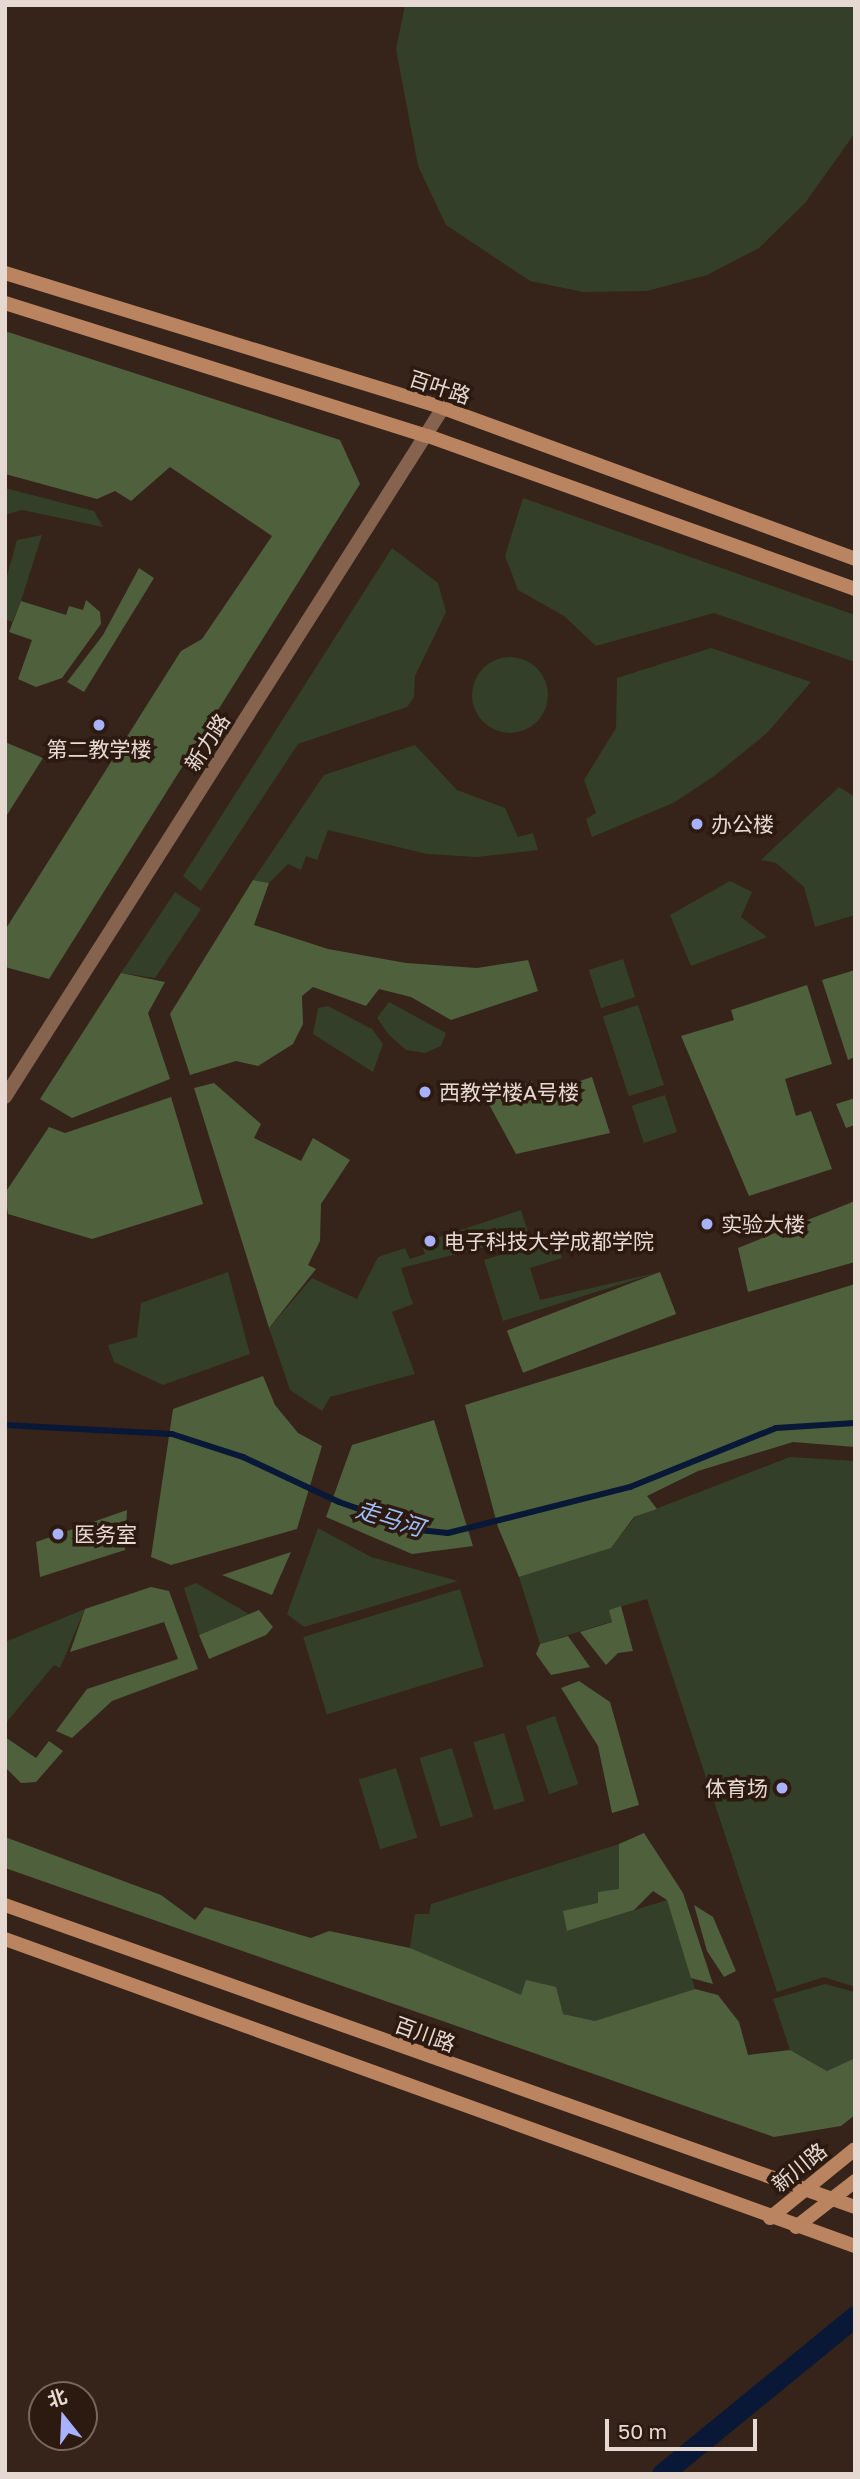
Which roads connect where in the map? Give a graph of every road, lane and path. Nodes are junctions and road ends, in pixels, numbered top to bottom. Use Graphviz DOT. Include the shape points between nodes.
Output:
graph roads {
  1 [pos="5,273"];
  2 [pos="5,303"];
  3 [pos="443,408"];
  4 [pos="428,436"];
  5 [pos="855,559"];
  6 [pos="855,589"];
  7 [pos="5,1097"];
  8 [pos="5,1905"];
  9 [pos="5,1939"];
  10 [pos="855,2149"];
  11 [pos="855,2180"];
  12 [pos="803,2191"];
  13 [pos="832,2198"];
  14 [pos="855,2207"];
  15 [pos="769,2218"];
  16 [pos="796,2227"];
  17 [pos="855,2246"];
  1 -- 3 [label="street, 百叶路"];
  2 -- 4 [label="street"];
  3 -- 4 [label="street, 新力路"];
  3 -- 5 [label="street, 百叶路"];
  4 -- 6 [label="street"];
  4 -- 7 [label="street, 新力路"];
  8 -- 12 [label="street, 百川路"];
  9 -- 15 [label="street"];
  10 -- 12 [label="street, 新川路"];
  11 -- 13 [label="street"];
  12 -- 13 [label="street, 百川路"];
  12 -- 15 [label="street, 新川路"];
  13 -- 14 [label="street, 百川路"];
  13 -- 16 [label="street"];
  15 -- 16 [label="street"];
  16 -- 17 [label="street"];
}
